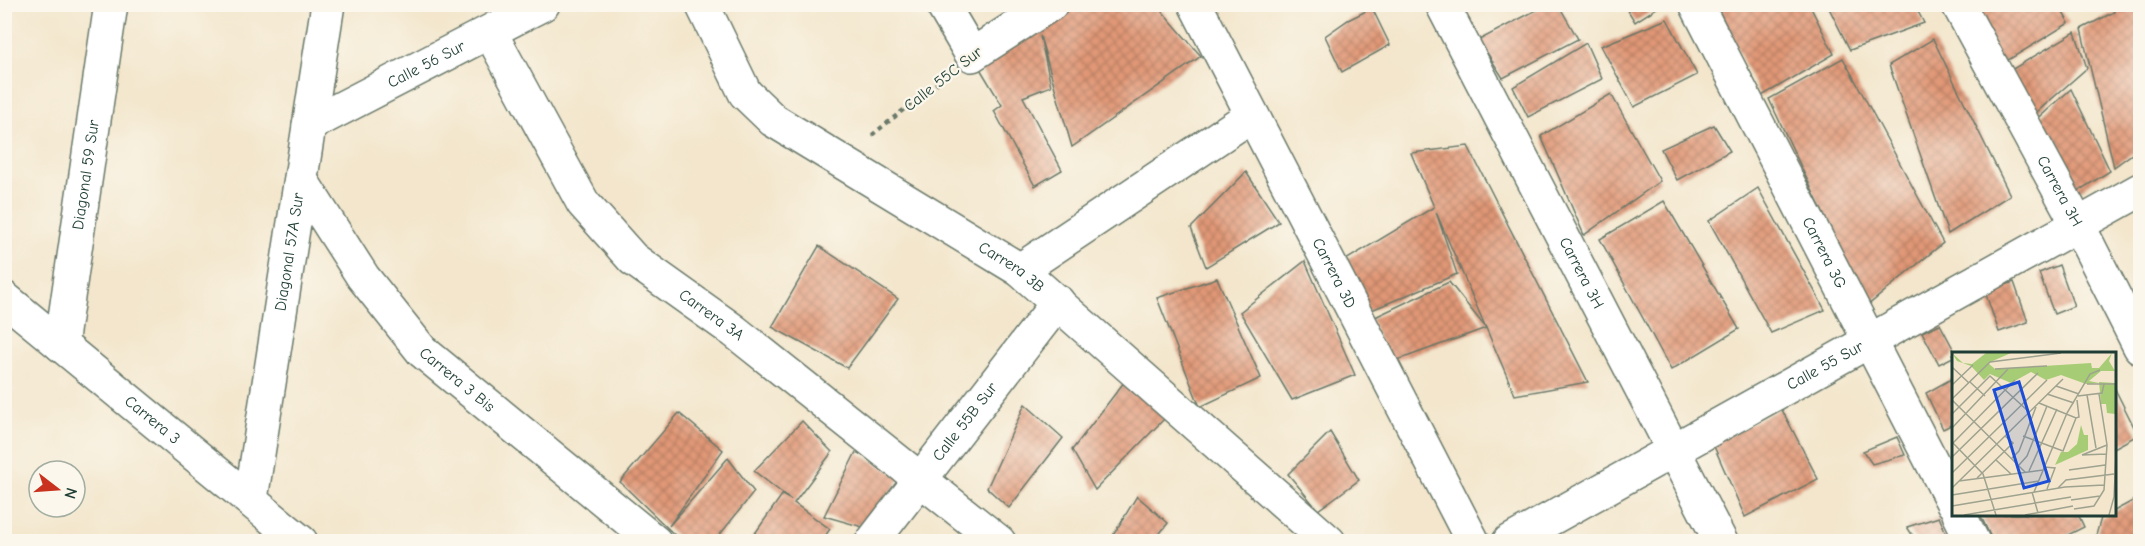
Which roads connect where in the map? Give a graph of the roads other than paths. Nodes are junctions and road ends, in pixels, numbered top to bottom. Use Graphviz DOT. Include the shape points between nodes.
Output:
graph roads {
  1 [pos="111,4"];
  2 [pos="328,4"];
  3 [pos="543,4"];
  4 [pos="702,4"];
  5 [pos="942,4"];
  6 [pos="1051,4"];
  7 [pos="1195,4"];
  8 [pos="1442,4"];
  9 [pos="1696,4"];
  10 [pos="1958,4"];
  11 [pos="490,32"];
  12 [pos="1252,115"];
  13 [pos="309,125"];
  14 [pos="301,180"];
  15 [pos="2140,190"];
  16 [pos="2078,225"];
  17 [pos="1020,270"];
  18 [pos="4,298"];
  19 [pos="1058,302"];
  20 [pos="1869,341"];
  21 [pos="61,345"];
  22 [pos="2140,347"];
  23 [pos="1674,450"];
  24 [pos="921,479"];
  25 [pos="250,499"];
  26 [pos="1952,501"];
  27 [pos="1960,516"];
  28 [pos="296,540"];
  29 [pos="655,542"];
  30 [pos="872,542"];
  31 [pos="999,542"];
  32 [pos="1329,542"];
  33 [pos="1473,542"];
  34 [pos="1509,542"];
  35 [pos="1721,542"];
  36 [pos="1973,542"];
  1 -- 21 [label="street, Diagonal 59 Sur"];
  2 -- 13 [label="street, Diagonal 57A Sur"];
  3 -- 11 [label="street, Calle 56 Sur"];
  4 -- 17 [label="street, Carrera 3B" via="745,93 773,120"];
  5 -- 6 [label="street, Calle 55C Sur" via="972,55"];
  7 -- 12 [label="street, Carrera 3D"];
  8 -- 23 [label="street, Carrera 3H"];
  9 -- 20 [label="street, Carrera 3G"];
  10 -- 16 [label="street, Carrera 3H"];
  11 -- 13 [label="street, Calle 56 Sur"];
  11 -- 24 [label="street, Carrera 3A" via="583,203 633,259 734,331"];
  12 -- 17 [label="street"];
  12 -- 33 [label="street, Carrera 3D"];
  13 -- 14 [label="street, Diagonal 57A Sur"];
  14 -- 25 [label="street, Diagonal 57A Sur"];
  14 -- 29 [label="street, Carrera 3 Bis" via="363,277 422,351"];
  15 -- 16 [label="street, Calle 55 Sur"];
  16 -- 20 [label="street, Calle 55 Sur"];
  16 -- 22 [label="street, Carrera 3H"];
  17 -- 19 [label="street, Carrera 3B"];
  18 -- 21 [label="street, Carrera 3"];
  19 -- 24 [label="street, Calle 55B Sur"];
  19 -- 32 [label="street, Carrera 3B"];
  20 -- 23 [label="street, Calle 55 Sur"];
  20 -- 26 [label="street, Carrera 3G"];
  21 -- 25 [label="street, Carrera 3"];
  23 -- 34 [label="street, Calle 55 Sur"];
  23 -- 35 [label="street, Carrera 3H"];
  24 -- 30 [label="street, Calle 55B Sur"];
  24 -- 31 [label="street, Carrera 3A"];
  25 -- 28 [label="street, Carrera 3"];
  27 -- 36 [label="street"];
}
